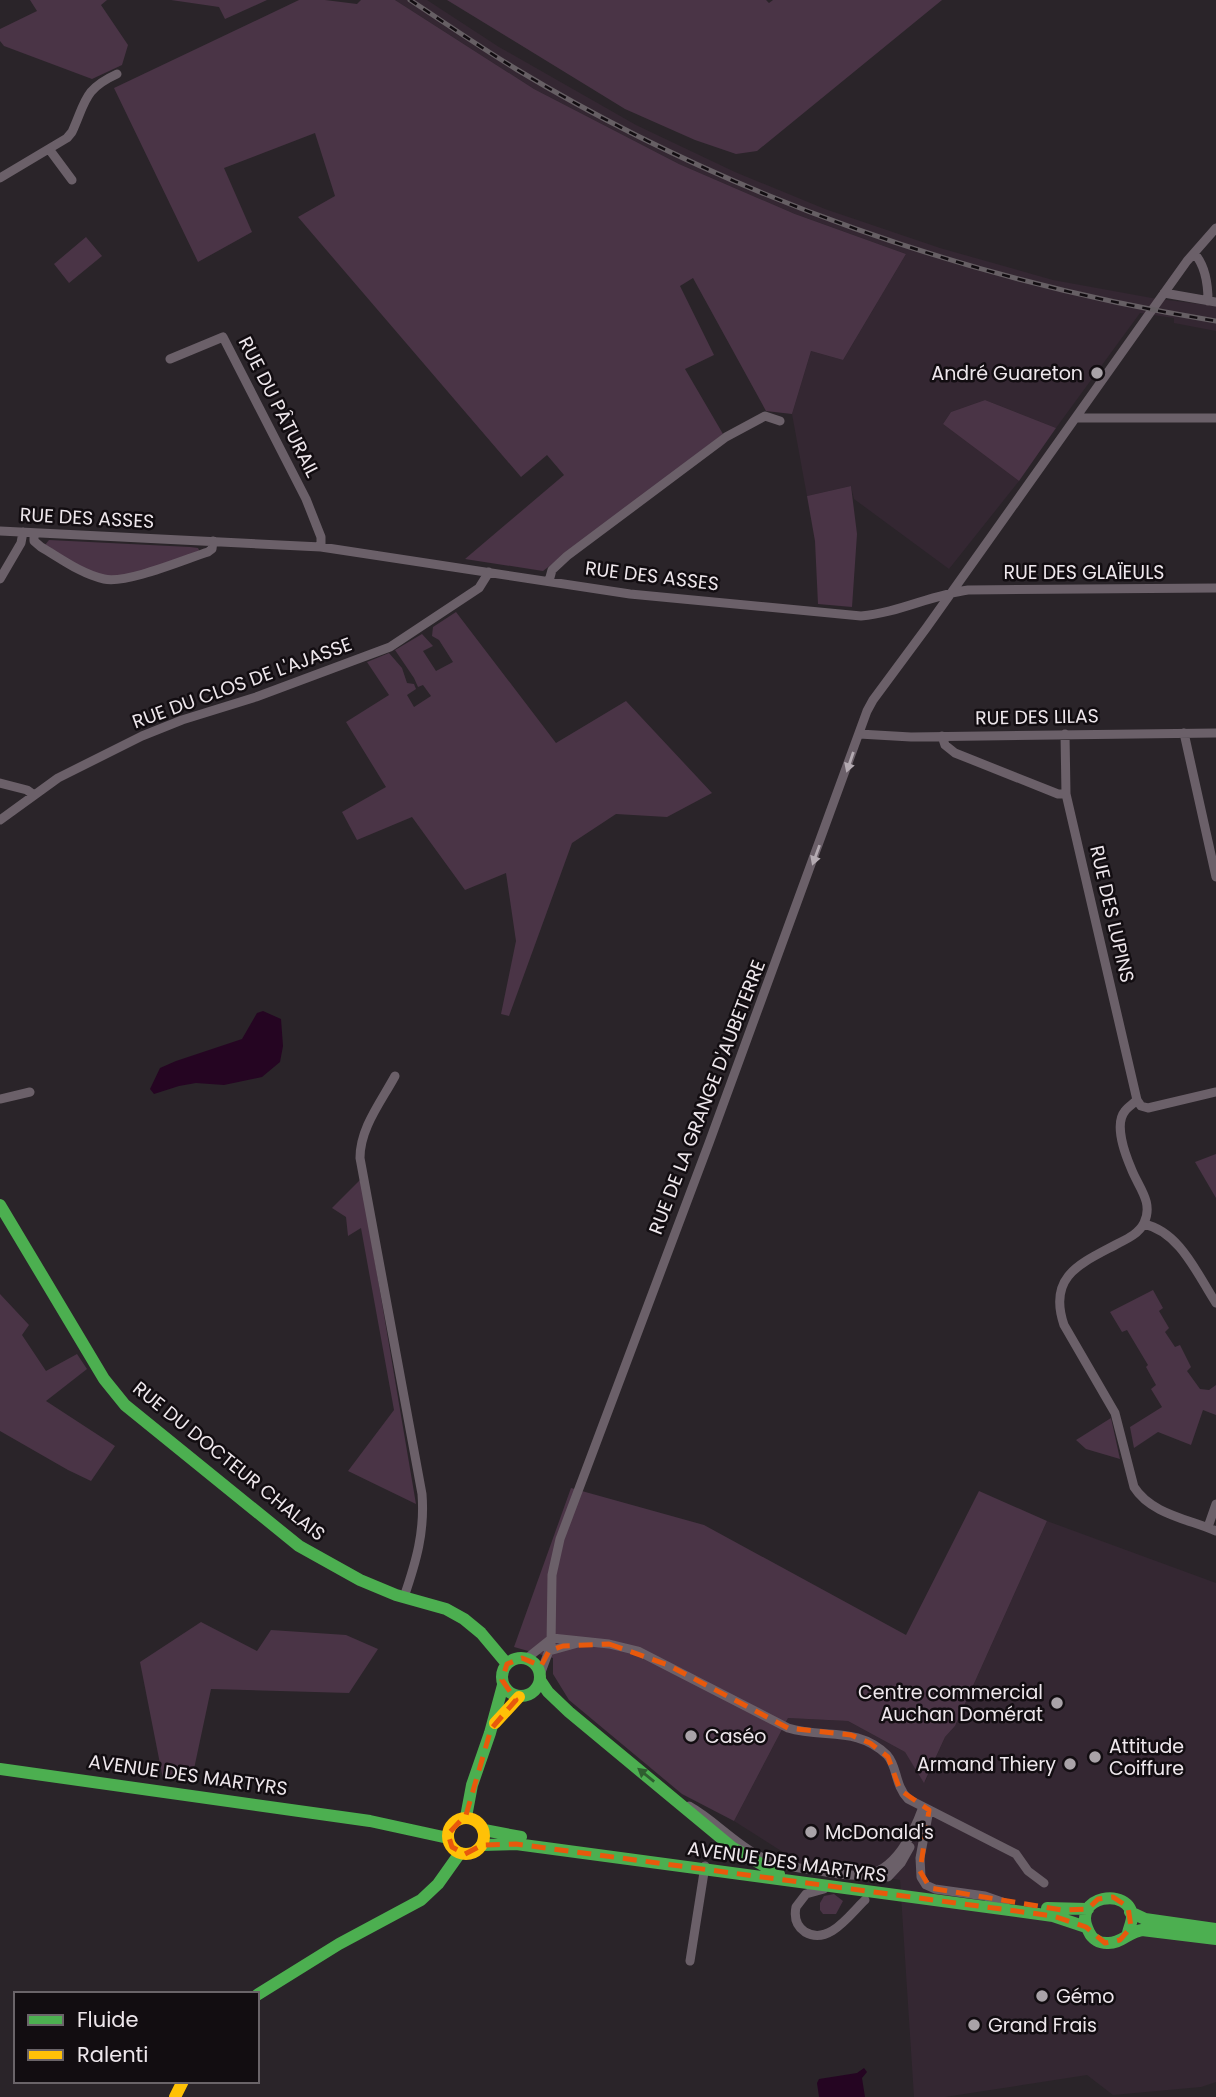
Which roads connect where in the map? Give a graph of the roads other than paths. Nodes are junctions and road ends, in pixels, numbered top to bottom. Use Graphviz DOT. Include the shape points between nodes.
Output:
graph roads {
  1 [pos="117,74"];
  2 [pos="49,149"];
  3 [pos="0,178"];
  4 [pos="72,180"];
  5 [pos="1216,228"];
  6 [pos="1194,253"];
  7 [pos="1164,293"];
  8 [pos="1212,301"];
  9 [pos="170,359"];
  10 [pos="1076,418"];
  11 [pos="1216,418"];
  12 [pos="780,421"];
  13 [pos="0,531"];
  14 [pos="28,533"];
  15 [pos="214,541"];
  16 [pos="321,547"];
  17 [pos="489,572"];
  18 [pos="0,579"];
  19 [pos="549,581"];
  20 [pos="1216,588"];
  21 [pos="952,592"];
  22 [pos="1184,733"];
  23 [pos="1216,733"];
  24 [pos="859,734"];
  25 [pos="1065,734"];
  26 [pos="942,736"];
  27 [pos="0,783"];
  28 [pos="1066,794"];
  29 [pos="34,795"];
  30 [pos="0,820"];
  31 [pos="1216,877"];
  32 [pos="395,1076"];
  33 [pos="30,1092"];
  34 [pos="1216,1092"];
  35 [pos="0,1099"];
  36 [pos="1137,1100"];
  37 [pos="0,1205"];
  38 [pos="1144,1224"];
  39 [pos="1216,1303"];
  40 [pos="1216,1504"];
  41 [pos="1212,1529"];
  42 [pos="404,1597"];
  43 [pos="552,1637"];
  44 [pos="580,1642"];
  45 [pos="549,1651"];
  46 [pos="526,1659"];
  47 [pos="507,1664"];
  48 [pos="540,1677"];
  49 [pos="503,1685"];
  50 [pos="519,1697"];
  51 [pos="491,1729"];
  52 [pos="0,1769"];
  53 [pos="670,1795"];
  54 [pos="926,1809"];
  55 [pos="466,1817"];
  56 [pos="484,1830"];
  57 [pos="450,1832"];
  58 [pos="913,1835"];
  59 [pos="482,1845"];
  60 [pos="460,1853"];
  61 [pos="705,1867"];
  62 [pos="779,1874"];
  63 [pos="888,1877"];
  64 [pos="1044,1883"];
  65 [pos="850,1889"];
  66 [pos="865,1900"];
  67 [pos="1005,1903"];
  68 [pos="1088,1909"];
  69 [pos="1130,1912"];
  70 [pos="1086,1927"];
  71 [pos="1216,1929"];
  72 [pos="1128,1933"];
  73 [pos="1216,1939"];
  74 [pos="690,1961"];
  75 [pos="259,1994"];
  1 -- 2 [label="street" via="92,89 72,132"];
  2 -- 3 [label="street"];
  2 -- 4 [label="street"];
  5 -- 6 [label="street"];
  6 -- 7 [label="street"];
  6 -- 8 [label="street" via="1201,260"];
  7 -- 8 [label="street"];
  7 -- 10 [label="street"];
  9 -- 16 [label="street, RUE DU PÂTURAIL" via="223,337 306,499"];
  10 -- 11 [label="street"];
  10 -- 21 [label="street"];
  12 -- 19 [label="street" via="765,416 726,437 567,556 552,570"];
  13 -- 14 [label="street, RUE DES ASSES"];
  14 -- 15 [label="street, RUE DES ASSES"];
  14 -- 15 [label="street" via="41,547 91,574 111,579 208,552"];
  14 -- 18 [label="street"];
  15 -- 16 [label="street, RUE DES ASSES"];
  16 -- 17 [label="street, RUE DES ASSES"];
  17 -- 19 [label="street, RUE DES ASSES"];
  17 -- 29 [label="street, RUE DU CLOS DE L'AJASSE" via="479,588 390,648 167,725 68,772"];
  19 -- 21 [label="street, RUE DES ASSES" via="630,594 861,616"];
  20 -- 21 [label="street, RUE DES GLAÏEULS"];
  21 -- 24 [label="street, RUE DE LA GRANGE D'AUBETERRE" via="873,699"];
  22 -- 23 [label="street, RUE DES LILAS"];
  22 -- 25 [label="street, RUE DES LILAS"];
  22 -- 31 [label="street"];
  24 -- 26 [label="street, RUE DES LILAS"];
  24 -- 43 [label="street, RUE DE LA GRANGE D'AUBETERRE, one-way" via="560,1539 552,1576"];
  25 -- 26 [label="street, RUE DES LILAS"];
  25 -- 28 [label="street, RUE DES LUPINS"];
  26 -- 28 [label="street" via="944,746 955,753"];
  27 -- 29 [label="street"];
  28 -- 36 [label="street, RUE DES LUPINS"];
  29 -- 30 [label="street, RUE DU CLOS DE L'AJASSE"];
  32 -- 42 [label="street" via="364,1132 360,1158 422,1494 421,1539"];
  33 -- 35 [label="street"];
  34 -- 36 [label="street" via="1148,1108"];
  36 -- 38 [label="street" via="1125,1110 1120,1124 1131,1169 1145,1194"];
  37 -- 42 [label="main road, RUE DU DOCTEUR CHALAIS" via="104,1379 125,1405 299,1546 360,1580"];
  38 -- 39 [label="street" via="1174,1240"];
  38 -- 41 [label="street" via="1137,1233 1079,1264 1067,1276 1061,1287 1060,1312 1115,1413 1139,1496 1162,1511"];
  40 -- 41 [label="street"];
  42 -- 47 [label="main road, RUE DU DOCTEUR CHALAIS" via="464,1619"];
  43 -- 44 [label="street"];
  43 -- 45 [label="street, RUE DE LA GRANGE D'AUBETERRE"];
  43 -- 46 [label="street"];
  44 -- 45 [label="street"];
  44 -- 54 [label="street" via="638,1651 788,1728 851,1735 870,1743 888,1757 900,1790"];
  45 -- 48 [label="street, RUE DE LA GRANGE D'AUBETERRE"];
  46 -- 47 [label="main road"];
  46 -- 48 [label="main road" via="536,1665"];
  47 -- 49 [label="main road"];
  48 -- 50 [label="main road" via="535,1691"];
  53 -- 48 [label="main road, one-way" via="569,1712"];
  49 -- 50 [label="main road"];
  49 -- 51 [label="main road"];
  50 -- 51 [label="main road"];
  51 -- 55 [label="main road" via="467,1799"];
  52 -- 57 [label="main road, AVENUE DES MARTYRS"];
  53 -- 58 [label="street" via="753,1852 797,1868 871,1874 901,1852"];
  53 -- 62 [label="main road" via="733,1848"];
  54 -- 58 [label="street"];
  54 -- 64 [label="street" via="1016,1854"];
  54 -- 67 [label="street" via="920,1858 926,1885"];
  55 -- 56 [label="main road"];
  55 -- 57 [label="main road" via="455,1822"];
  56 -- 59 [label="main road"];
  56 -- 61 [label="main road, AVENUE DES MARTYRS"];
  57 -- 60 [label="main road" via="452,1847"];
  58 -- 63 [label="street" via="908,1851"];
  59 -- 60 [label="main road" via="475,1852"];
  59 -- 61 [label="main road, AVENUE DES MARTYRS" via="516,1844"];
  60 -- 75 [label="main road" via="421,1900"];
  61 -- 62 [label="main road, AVENUE DES MARTYRS"];
  61 -- 65 [label="main road, AVENUE DES MARTYRS"];
  61 -- 74 [label="street"];
  62 -- 67 [label="main road, AVENUE DES MARTYRS"];
  65 -- 66 [label="street" via="820,1889 802,1897 795,1914 800,1928 813,1935 828,1934"];
  65 -- 70 [label="main road, AVENUE DES MARTYRS" via="1053,1916"];
  67 -- 68 [label="main road, AVENUE DES MARTYRS"];
  68 -- 69 [label="main road" via="1098,1899 1113,1897"];
  68 -- 70 [label="main road"];
  69 -- 71 [label="main road" via="1144,1919"];
  69 -- 72 [label="main road"];
  70 -- 72 [label="main road" via="1092,1937 1105,1943"];
  72 -- 73 [label="main road" via="1142,1930"];
}
